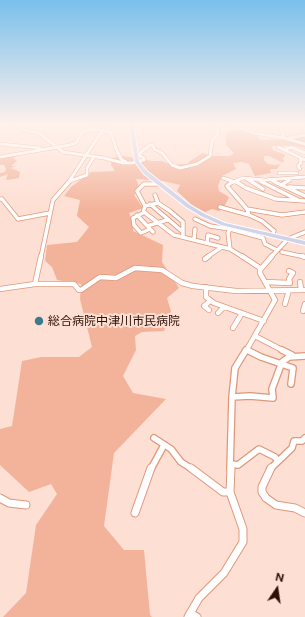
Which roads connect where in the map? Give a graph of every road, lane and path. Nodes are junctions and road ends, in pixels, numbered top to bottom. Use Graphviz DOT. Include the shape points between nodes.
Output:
graph roads {
  1 [pos="32,152"];
  2 [pos="63,152"];
  3 [pos="89,152"];
  4 [pos="117,152"];
  5 [pos="134,152"];
  6 [pos="142,152"];
  7 [pos="160,152"];
  8 [pos="211,152"];
  9 [pos="288,152"];
  10 [pos="86,156"];
  11 [pos="0,157"];
  12 [pos="94,158"];
  13 [pos="304,158"];
  14 [pos="135,162"];
  15 [pos="300,170"];
  16 [pos="297,173"];
  17 [pos="305,177"];
  18 [pos="223,178"];
  19 [pos="245,178"];
  20 [pos="283,178"];
  21 [pos="258,180"];
  22 [pos="272,180"];
  23 [pos="290,180"];
  24 [pos="70,181"];
  25 [pos="235,181"];
  26 [pos="160,184"];
  27 [pos="283,186"];
  28 [pos="305,188"];
  29 [pos="252,191"];
  30 [pos="287,194"];
  31 [pos="155,195"];
  32 [pos="305,196"];
  33 [pos="0,199"];
  34 [pos="280,200"];
  35 [pos="300,201"];
  36 [pos="305,201"];
  37 [pos="158,202"];
  38 [pos="148,205"];
  39 [pos="220,207"];
  40 [pos="247,209"];
  41 [pos="170,211"];
  42 [pos="144,212"];
  43 [pos="305,212"];
  44 [pos="50,213"];
  45 [pos="161,214"];
  46 [pos="137,215"];
  47 [pos="249,215"];
  48 [pos="195,219"];
  49 [pos="167,220"];
  50 [pos="157,222"];
  51 [pos="147,226"];
  52 [pos="195,229"];
  53 [pos="230,229"];
  54 [pos="305,232"];
  55 [pos="183,234"];
  56 [pos="272,235"];
  57 [pos="218,238"];
  58 [pos="288,239"];
  59 [pos="194,240"];
  60 [pos="207,243"];
  61 [pos="305,244"];
  62 [pos="222,247"];
  63 [pos="230,249"];
  64 [pos="280,252"];
  65 [pos="305,257"];
  66 [pos="205,259"];
  67 [pos="260,268"];
  68 [pos="289,271"];
  69 [pos="265,282"];
  70 [pos="300,282"];
  71 [pos="35,284"];
  72 [pos="206,287"];
  73 [pos="0,289"];
  74 [pos="289,290"];
  75 [pos="303,290"];
  76 [pos="271,291"];
  77 [pos="210,301"];
  78 [pos="285,304"];
  79 [pos="305,304"];
  80 [pos="224,307"];
  81 [pos="209,310"];
  82 [pos="303,311"];
  83 [pos="218,313"];
  84 [pos="242,313"];
  85 [pos="264,321"];
  86 [pos="233,328"];
  87 [pos="256,336"];
  88 [pos="247,350"];
  89 [pos="296,356"];
  90 [pos="305,356"];
  91 [pos="281,364"];
  92 [pos="291,384"];
  93 [pos="232,397"];
  94 [pos="154,438"];
  95 [pos="305,438"];
  96 [pos="164,445"];
  97 [pos="278,461"];
  98 [pos="231,464"];
  99 [pos="230,492"];
  100 [pos="0,498"];
  101 [pos="26,505"];
  102 [pos="135,513"];
  103 [pos="305,513"];
  104 [pos="192,616"];
  1 -- 11 [label="street"];
  2 -- 10 [label="street"];
  3 -- 10 [label="street"];
  4 -- 14 [label="street" via="126,162"];
  5 -- 14 [label="highway"];
  6 -- 14 [label="street" via="140,156 144,160"];
  7 -- 8 [label="street" via="174,166 183,168 197,164 210,156"];
  9 -- 13 [label="street"];
  10 -- 12 [label="street"];
  10 -- 24 [label="street"];
  12 -- 14 [label="street" via="123,163"];
  12 -- 24 [label="street" via="87,168 87,175"];
  13 -- 15 [label="street" via="298,166"];
  14 -- 26 [label="highway"];
  16 -- 20 [label="street" via="278,171"];
  17 -- 20 [label="street"];
  18 -- 25 [label="street"];
  19 -- 21 [label="street"];
  19 -- 25 [label="street"];
  19 -- 29 [label="street" via="261,188"];
  20 -- 22 [label="street"];
  21 -- 22 [label="street"];
  21 -- 30 [label="street"];
  22 -- 27 [label="street"];
  23 -- 27 [label="street"];
  24 -- 44 [label="street" via="54,198"];
  25 -- 29 [label="street"];
  25 -- 40 [label="street" via="227,186"];
  26 -- 38 [label="street" via="144,184 138,191"];
  26 -- 56 [label="highway" via="208,218 234,227"];
  27 -- 28 [label="street"];
  27 -- 32 [label="street"];
  29 -- 34 [label="street"];
  30 -- 34 [label="street"];
  30 -- 35 [label="street"];
  31 -- 37 [label="street"];
  33 -- 44 [label="street" via="18,220"];
  34 -- 35 [label="street"];
  35 -- 36 [label="street"];
  37 -- 38 [label="street"];
  37 -- 41 [label="street"];
  38 -- 42 [label="street"];
  38 -- 45 [label="street"];
  39 -- 47 [label="street"];
  40 -- 43 [label="street" via="282,215"];
  40 -- 47 [label="street"];
  41 -- 45 [label="street"];
  41 -- 55 [label="street" via="183,222"];
  42 -- 46 [label="street"];
  42 -- 50 [label="street"];
  44 -- 71 [label="street"];
  45 -- 49 [label="street"];
  46 -- 51 [label="street"];
  46 -- 51 [label="street" via="133,218 134,225 140,233 152,231"];
  47 -- 56 [label="street" via="271,228 274,231"];
  48 -- 53 [label="street" via="210,226"];
  49 -- 50 [label="street"];
  49 -- 55 [label="street"];
  50 -- 51 [label="street"];
  50 -- 55 [label="street" via="174,235"];
  52 -- 59 [label="street"];
  53 -- 63 [label="street"];
  53 -- 64 [label="street" via="263,238 265,244"];
  54 -- 58 [label="street"];
  55 -- 59 [label="street"];
  56 -- 58 [label="highway"];
  57 -- 60 [label="street" via="208,235"];
  58 -- 61 [label="highway"];
  58 -- 64 [label="street"];
  59 -- 60 [label="street"];
  60 -- 62 [label="street"];
  62 -- 63 [label="street"];
  62 -- 66 [label="street"];
  63 -- 67 [label="street"];
  64 -- 65 [label="street"];
  64 -- 67 [label="street"];
  67 -- 69 [label="street"];
  68 -- 69 [label="street" via="293,273 289,279 290,283"];
  69 -- 76 [label="street"];
  70 -- 75 [label="street"];
  71 -- 72 [label="street" via="74,284 81,290 100,277 116,278 136,268 162,270 182,283"];
  71 -- 73 [label="street"];
  72 -- 76 [label="street" via="236,291"];
  72 -- 77 [label="street" via="206,297"];
  74 -- 75 [label="street"];
  74 -- 76 [label="street"];
  74 -- 78 [label="street"];
  76 -- 85 [label="street" via="275,300"];
  77 -- 80 [label="street"];
  77 -- 81 [label="street" via="204,306"];
  79 -- 82 [label="street"];
  80 -- 83 [label="street"];
  80 -- 84 [label="street"];
  84 -- 85 [label="street"];
  84 -- 86 [label="street"];
  85 -- 87 [label="street"];
  87 -- 88 [label="street"];
  87 -- 89 [label="street"];
  88 -- 91 [label="street"];
  88 -- 93 [label="street" via="235,368"];
  89 -- 90 [label="street"];
  89 -- 91 [label="street" via="289,357"];
  91 -- 92 [label="street" via="293,368"];
  91 -- 93 [label="street" via="272,389 273,398"];
  93 -- 98 [label="street"];
  94 -- 96 [label="street"];
  95 -- 97 [label="street" via="302,441 294,441 292,448"];
  96 -- 99 [label="street" via="171,449 180,462 223,492"];
  96 -- 102 [label="street" via="152,465"];
  97 -- 98 [label="street" via="259,449 238,465"];
  97 -- 103 [label="street" via="268,472 262,492 276,505 295,508"];
  98 -- 99 [label="street"];
  99 -- 104 [label="street" via="243,529 243,542 224,573 199,598"];
  100 -- 101 [label="street" via="8,503"];
}
